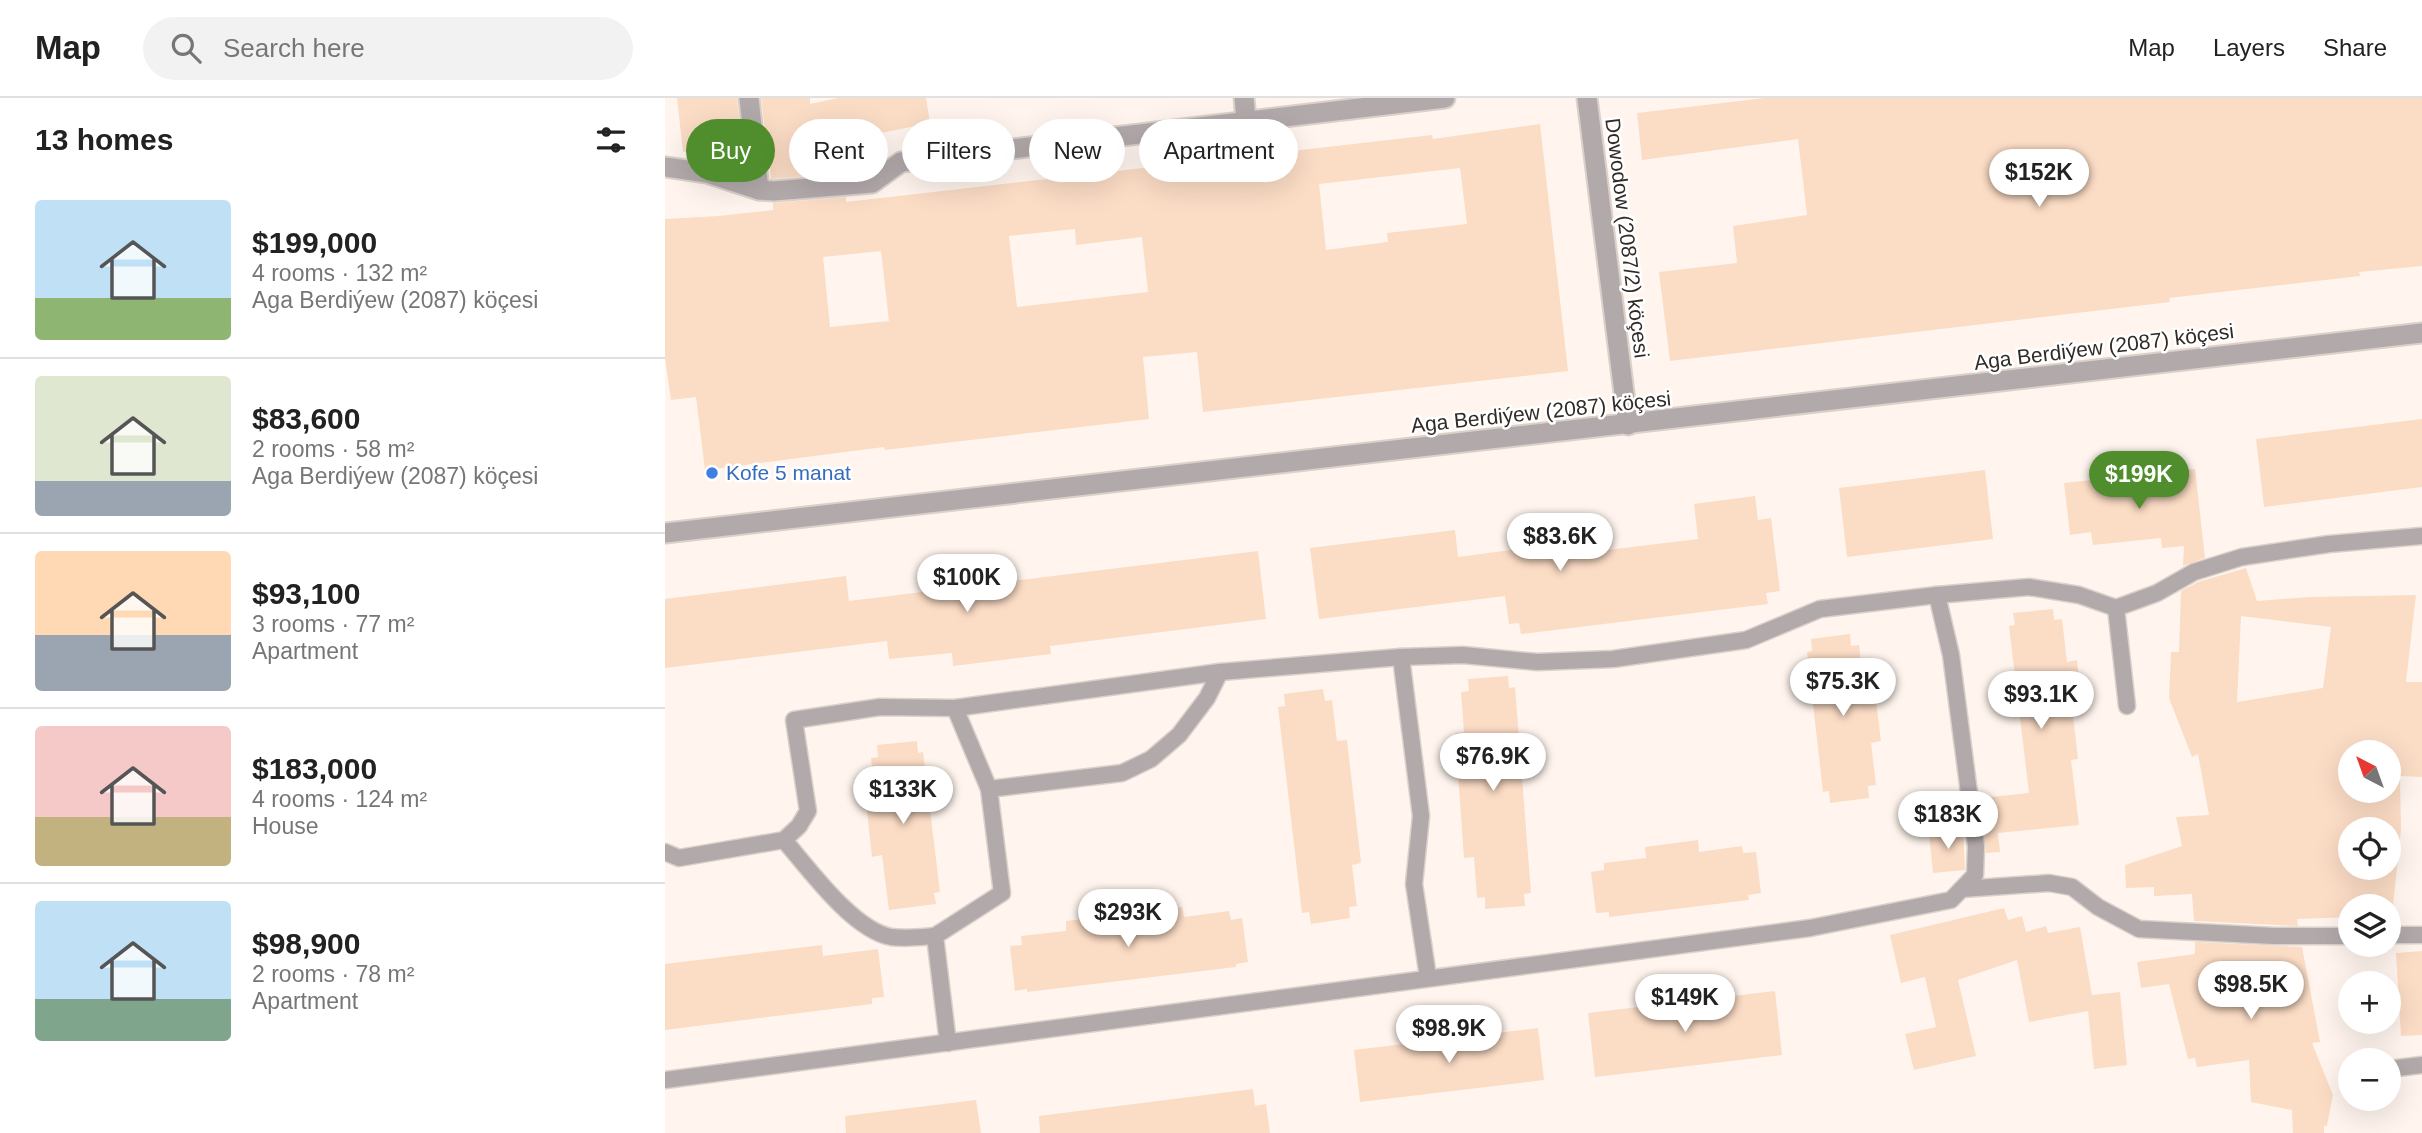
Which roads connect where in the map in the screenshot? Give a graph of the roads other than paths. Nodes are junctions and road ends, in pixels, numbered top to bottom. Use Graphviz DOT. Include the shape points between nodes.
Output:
graph roads {
  1 [pos="749,98"];
  2 [pos="1244,98"];
  3 [pos="1444,98"];
  4 [pos="1587,98"];
  5 [pos="1246,119"];
  6 [pos="1255,119"];
  7 [pos="1139,133"];
  8 [pos="665,167"];
  9 [pos="759,190"];
  10 [pos="2422,332"];
  11 [pos="1628,425"];
  12 [pos="665,533"];
  13 [pos="2422,536"];
  14 [pos="1937,595"];
  15 [pos="2116,608"];
  16 [pos="1401,657"];
  17 [pos="1220,672"];
  18 [pos="2127,706"];
  19 [pos="955,708"];
  20 [pos="989,789"];
  21 [pos="784,840"];
  22 [pos="665,852"];
  23 [pos="1962,889"];
  24 [pos="2401,935"];
  25 [pos="2422,935"];
  26 [pos="935,936"];
  27 [pos="2338,936"];
  28 [pos="1428,977"];
  29 [pos="948,1043"];
  30 [pos="2422,1065"];
  31 [pos="2401,1068"];
  32 [pos="665,1080"];
  1 -- 9 [label="street"];
  2 -- 5 [label="street"];
  3 -- 6 [label="street"];
  4 -- 11 [label="street, Dowodow (2087/2) köçesi"];
  7 -- 9 [label="street" via="901,162 872,183"];
  8 -- 9 [label="street" via="707,173"];
  10 -- 11 [label="street, Aga Berdiýew (2087) köçesi"];
  11 -- 12 [label="street, Aga Berdiýew (2087) köçesi"];
  13 -- 15 [label="lane" via="2242,557 2194,572 2157,593"];
  14 -- 15 [label="lane" via="2029,587 2079,595"];
  14 -- 16 [label="lane" via="1820,610 1746,640 1613,659 1537,662 1463,655"];
  14 -- 23 [label="lane" via="1951,655 1976,846 1975,875"];
  15 -- 18 [label="lane"];
  16 -- 17 [label="lane"];
  16 -- 28 [label="lane" via="1421,816 1414,884"];
  17 -- 19 [label="lane"];
  17 -- 20 [label="lane" via="1179,735 1151,759 1122,772"];
  19 -- 20 [label="lane"];
  19 -- 21 [label="lane" via="880,707 794,720 808,811"];
  20 -- 26 [label="lane" via="1002,893"];
  21 -- 22 [label="lane" via="679,858"];
  21 -- 26 [label="lane" via="839,904 873,931 892,937"];
  23 -- 27 [label="lane" via="2049,883 2072,887 2139,929"];
  23 -- 28 [label="lane" via="1951,900 1810,928"];
  24 -- 25 [label="lane"];
  26 -- 29 [label="lane"];
  28 -- 29 [label="lane"];
  29 -- 32 [label="lane"];
  30 -- 31 [label="lane"];
}
